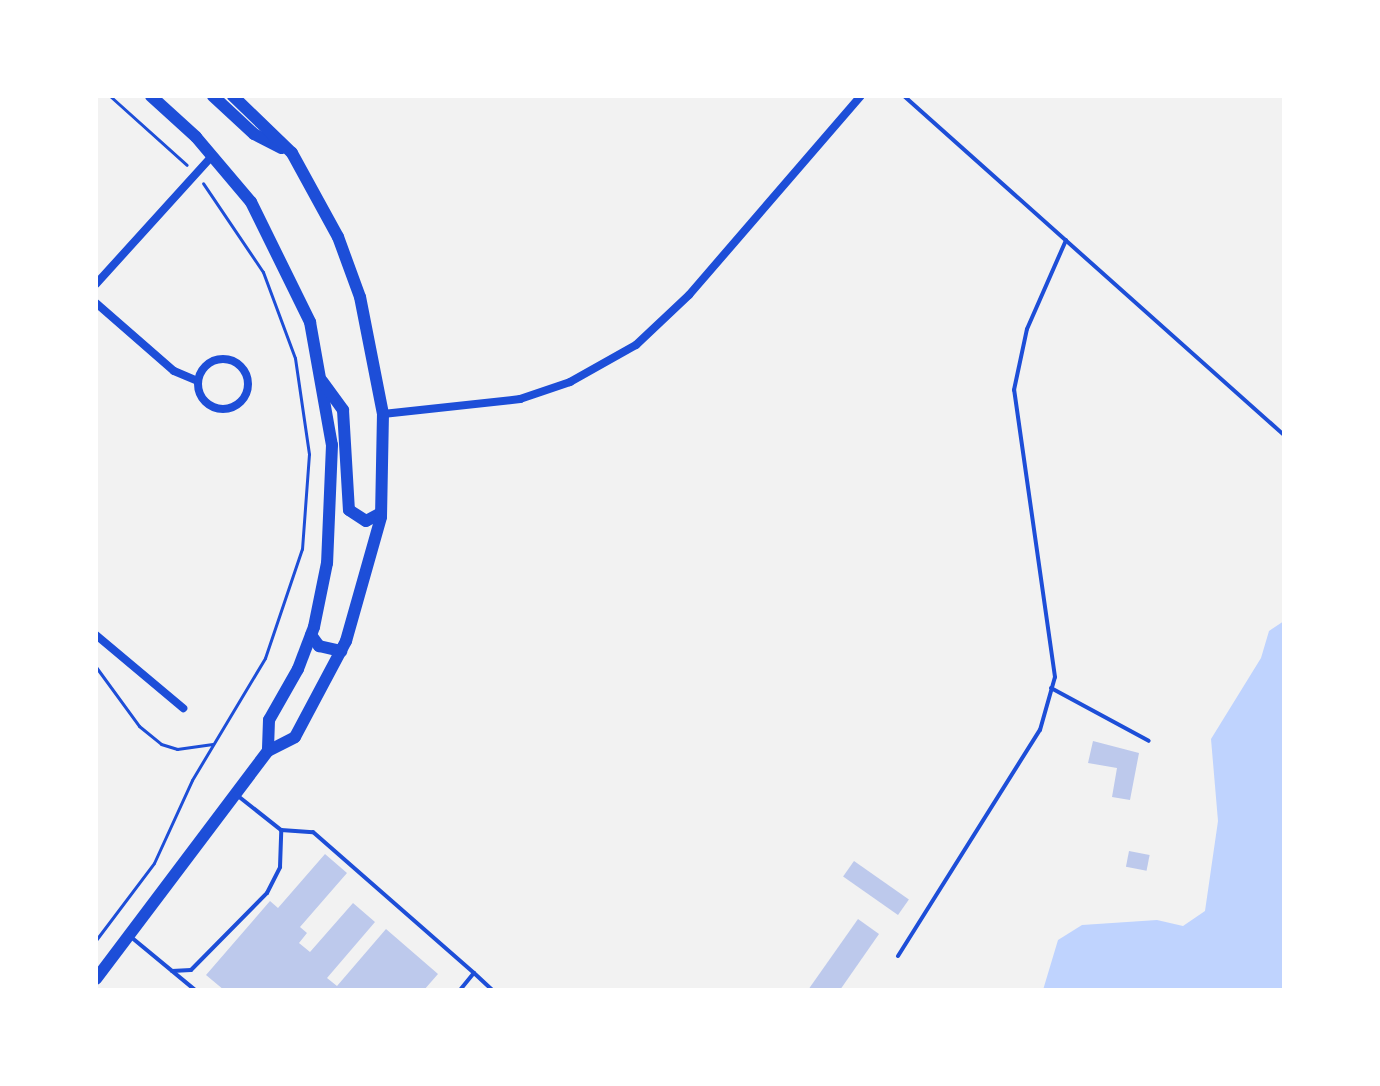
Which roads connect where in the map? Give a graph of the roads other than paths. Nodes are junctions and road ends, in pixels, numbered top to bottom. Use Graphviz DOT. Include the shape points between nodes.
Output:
graph roads {
  1 [pos="151,96"];
  2 [pos="213,96"];
  3 [pos="233,96"];
  4 [pos="861,96"];
  5 [pos="904,96"];
  6 [pos="292,153"];
  7 [pos="212,156"];
  8 [pos="1066,240"];
  9 [pos="96,284"];
  10 [pos="96,303"];
  11 [pos="320,378"];
  12 [pos="198,381"];
  13 [pos="383,414"];
  14 [pos="1284,435"];
  15 [pos="381,513"];
  16 [pos="96,635"];
  17 [pos="311,635"];
  18 [pos="341,651"];
  19 [pos="1051,688"];
  20 [pos="183,708"];
  21 [pos="1149,741"];
  22 [pos="268,751"];
  23 [pos="236,795"];
  24 [pos="281,830"];
  25 [pos="129,935"];
  26 [pos="898,956"];
  27 [pos="172,971"];
  28 [pos="474,973"];
  29 [pos="96,979"];
  30 [pos="195,990"];
  31 [pos="460,990"];
  32 [pos="492,990"];
  1 -- 7 [label="main road"];
  2 -- 6 [label="main road" via="254,134"];
  3 -- 6 [label="main road"];
  4 -- 13 [label="street" via="689,295 636,345 570,382 520,399"];
  5 -- 8 [label="lane"];
  6 -- 13 [label="main road" via="338,237 360,297"];
  7 -- 9 [label="street"];
  7 -- 11 [label="main road" via="251,202 310,322"];
  8 -- 14 [label="lane"];
  8 -- 19 [label="lane" via="1027,329 1014,390 1049,610"];
  10 -- 12 [label="street" via="174,371"];
  11 -- 15 [label="main road" via="343,410 349,510 366,521"];
  11 -- 17 [label="main road" via="332,445 327,563"];
  12 -- 12 [label="street" via="201,396 221,409 237,404 247,391 242,367 227,359 205,366"];
  13 -- 15 [label="main road"];
  15 -- 18 [label="main road" via="362,598"];
  16 -- 20 [label="street"];
  17 -- 18 [label="main road" via="319,646"];
  17 -- 22 [label="main road" via="269,720"];
  18 -- 22 [label="main road" via="295,737"];
  19 -- 21 [label="lane"];
  19 -- 26 [label="lane" via="1040,730 1004,793 951,864"];
  22 -- 23 [label="main road"];
  23 -- 24 [label="lane"];
  23 -- 25 [label="main road"];
  24 -- 27 [label="lane" via="280,867 267,893 191,970"];
  24 -- 28 [label="lane" via="313,832"];
  25 -- 27 [label="lane"];
  25 -- 29 [label="main road"];
  27 -- 30 [label="lane"];
  28 -- 31 [label="lane"];
  28 -- 32 [label="lane"];
}
